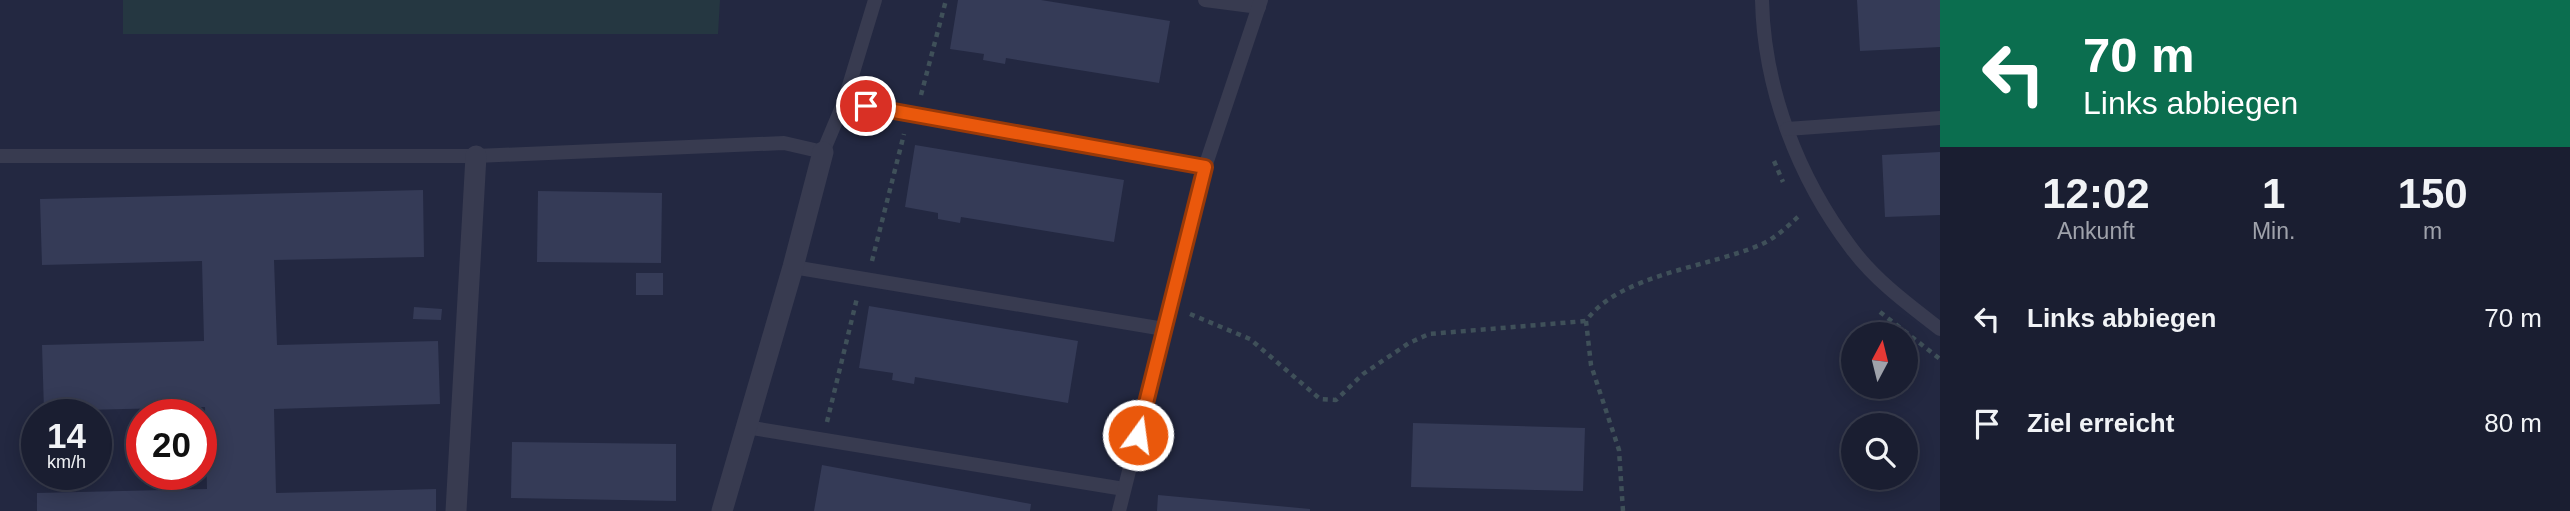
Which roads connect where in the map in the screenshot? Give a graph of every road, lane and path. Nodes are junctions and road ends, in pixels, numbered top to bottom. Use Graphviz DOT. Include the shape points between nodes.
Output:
graph roads {
  1 [pos="875,0"];
  2 [pos="946,0"];
  3 [pos="1205,0"];
  4 [pos="1762,0"];
  5 [pos="1260,3"];
  6 [pos="844,102"];
  7 [pos="909,114"];
  8 [pos="1940,118"];
  9 [pos="1787,129"];
  10 [pos="823,152"];
  11 [pos="0,156"];
  12 [pos="476,156"];
  13 [pos="1205,167"];
  14 [pos="1801,214"];
  15 [pos="793,267"];
  16 [pos="862,279"];
  17 [pos="1169,308"];
  18 [pos="1586,321"];
  19 [pos="1164,329"];
  20 [pos="1940,329"];
  21 [pos="747,427"];
  22 [pos="822,440"];
  23 [pos="1125,489"];
  24 [pos="456,511"];
  25 [pos="722,511"];
  26 [pos="1119,511"];
  27 [pos="1623,511"];
  1 -- 6 [label="lane"];
  2 -- 7 [label="path" via="918,104"];
  3 -- 5 [label="lane"];
  4 -- 9 [label="lane" via="1775,96"];
  5 -- 13 [label="lane"];
  6 -- 7 [label="lane"];
  6 -- 10 [label="lane"];
  7 -- 13 [label="lane"];
  7 -- 16 [label="path" via="871,267"];
  8 -- 9 [label="lane"];
  9 -- 20 [label="lane" via="1818,196 1853,251 1899,297"];
  10 -- 12 [label="lane" via="784,143"];
  10 -- 15 [label="street"];
  11 -- 12 [label="lane"];
  12 -- 24 [label="street"];
  13 -- 17 [label="lane"];
  14 -- 18 [label="path" via="1764,243 1605,300"];
  15 -- 16 [label="lane"];
  15 -- 21 [label="street"];
  16 -- 19 [label="lane"];
  16 -- 22 [label="path"];
  17 -- 18 [label="path" via="1250,339 1320,399 1329,401 1409,343 1429,334"];
  17 -- 19 [label="lane"];
  18 -- 27 [label="path" via="1591,365 1619,450"];
  19 -- 23 [label="lane"];
  21 -- 22 [label="lane"];
  21 -- 25 [label="street"];
  22 -- 23 [label="lane"];
  23 -- 26 [label="lane"];
}
